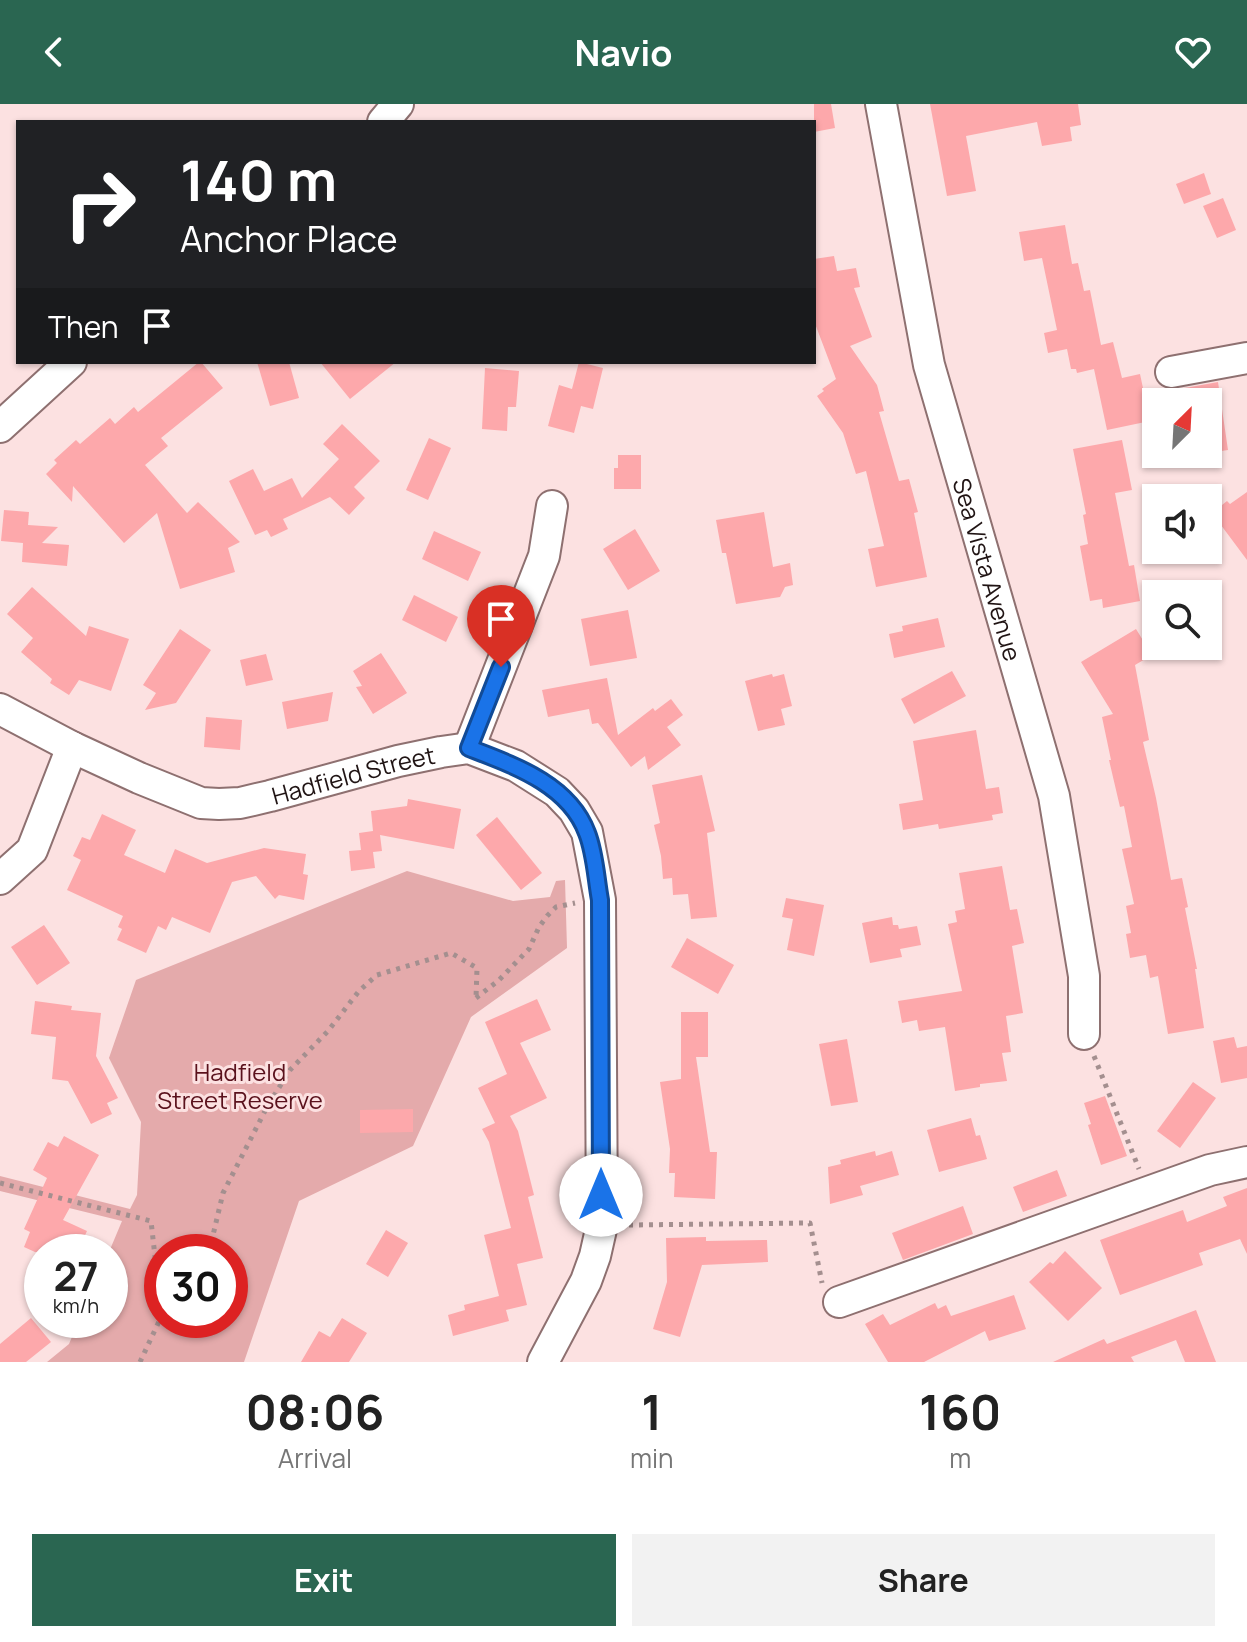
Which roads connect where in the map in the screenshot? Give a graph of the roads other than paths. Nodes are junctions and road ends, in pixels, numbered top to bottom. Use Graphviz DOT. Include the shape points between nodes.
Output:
graph roads {
  1 [pos="398,104"];
  2 [pos="881,104"];
  3 [pos="385,120"];
  4 [pos="1247,358"];
  5 [pos="69,364"];
  6 [pos="1171,372"];
  7 [pos="0,427"];
  8 [pos="552,506"];
  9 [pos="0,709"];
  10 [pos="72,747"];
  11 [pos="469,748"];
  12 [pos="0,879"];
  13 [pos="1084,1034"];
  14 [pos="1247,1162"];
  15 [pos="839,1302"];
  16 [pos="543,1362"];
  1 -- 3 [label="street"];
  2 -- 13 [label="street, Sea Vista Avenue" via="929,365 1054,796 1084,976"];
  4 -- 6 [label="street"];
  5 -- 7 [label="street"];
  8 -- 11 [label="street" via="544,556"];
  9 -- 10 [label="street, Hadfield Street"];
  10 -- 11 [label="street, Hadfield Street" via="174,793 219,804"];
  10 -- 12 [label="street" via="32,850"];
  11 -- 16 [label="street, Hadfield Street" via="516,766 557,792 574,810 587,832 600,900 602,1225 586,1281"];
  14 -- 15 [label="street" via="1210,1170"];
}
